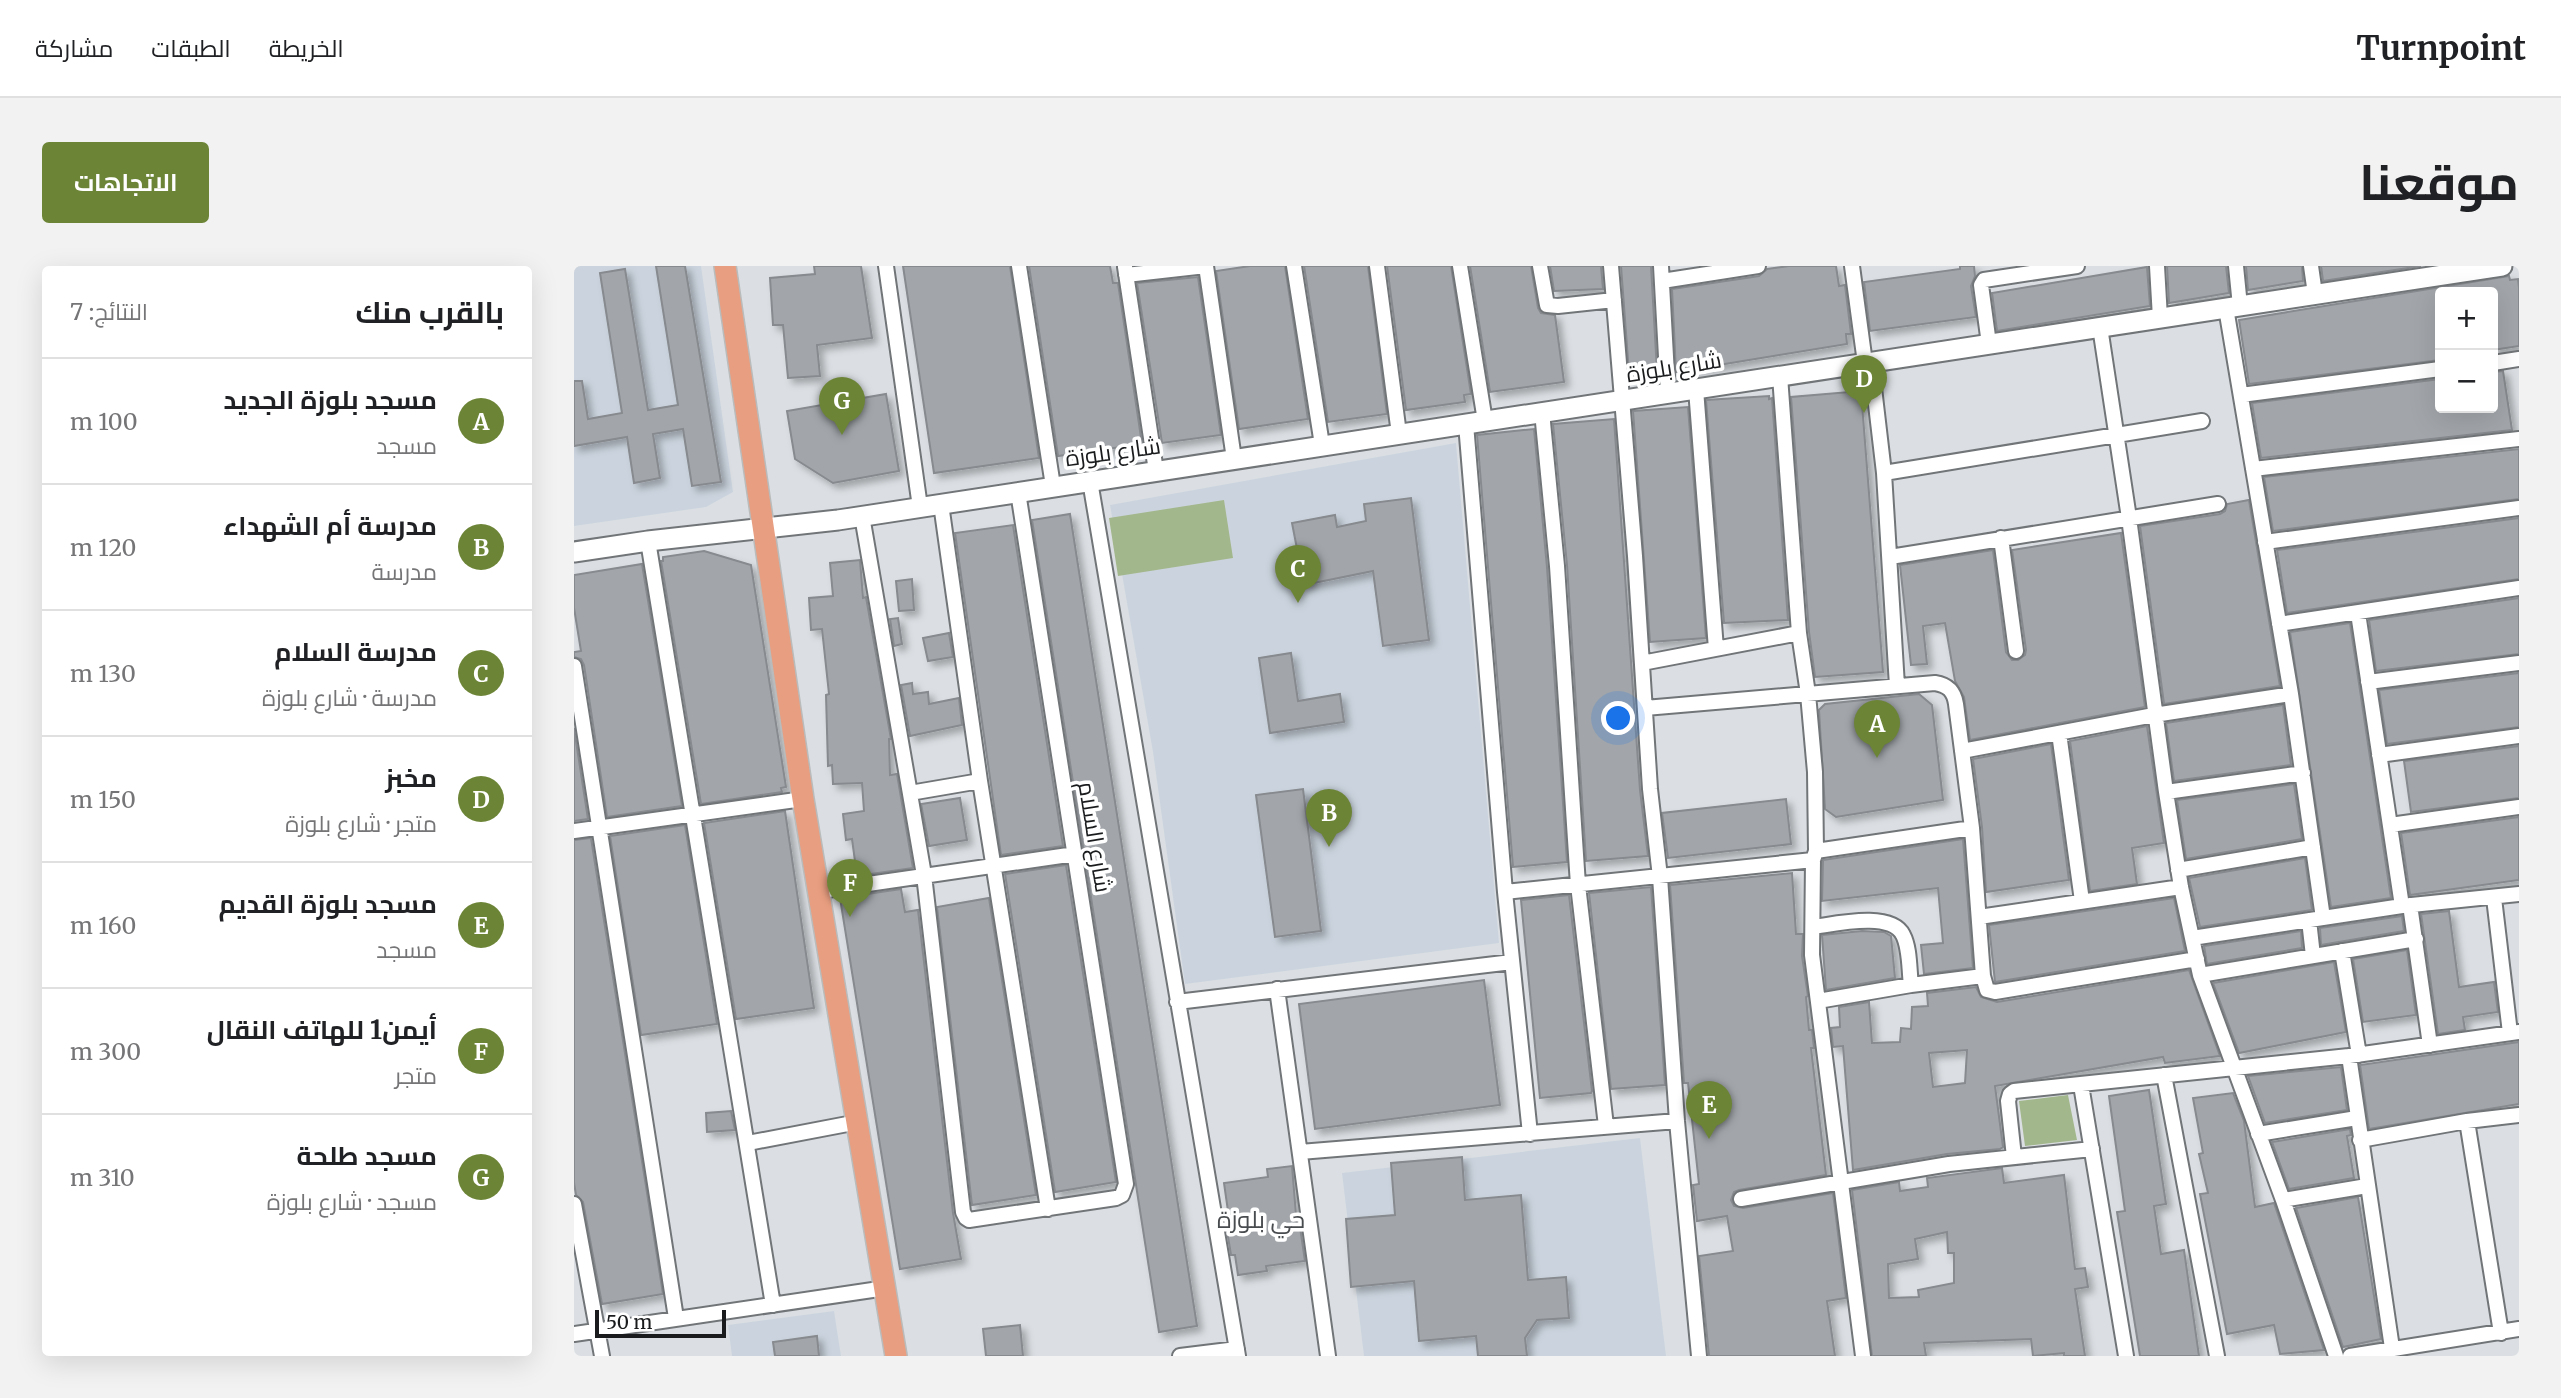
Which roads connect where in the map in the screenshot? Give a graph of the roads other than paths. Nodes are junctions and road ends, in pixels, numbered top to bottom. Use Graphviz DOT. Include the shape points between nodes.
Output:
graph roads {
  1 [pos="725,266"];
  2 [pos="886,266"];
  3 [pos="1018,266"];
  4 [pos="1294,266"];
  5 [pos="1377,266"];
  6 [pos="1460,266"];
  7 [pos="1540,266"];
  8 [pos="1611,266"];
  9 [pos="1661,266"];
  10 [pos="1758,266"];
  11 [pos="1852,266"];
  12 [pos="2077,266"];
  13 [pos="2157,266"];
  14 [pos="2236,266"];
  15 [pos="2311,266"];
  16 [pos="2502,266"];
  17 [pos="1126,270"];
  18 [pos="1662,281"];
  19 [pos="2315,294"];
  20 [pos="1614,300"];
  21 [pos="2233,307"];
  22 [pos="2160,318"];
  23 [pos="2100,327"];
  24 [pos="1989,344"];
  25 [pos="2519,359"];
  26 [pos="1868,362"];
  27 [pos="2498,362"];
  28 [pos="2435,370"];
  29 [pos="1780,376"];
  30 [pos="1696,389"];
  31 [pos="1668,393"];
  32 [pos="2241,395"];
  33 [pos="1621,400"];
  34 [pos="1542,412"];
  35 [pos="2202,421"];
  36 [pos="1476,422"];
  37 [pos="1399,434"];
  38 [pos="2116,435"];
  39 [pos="2519,439"];
  40 [pos="1322,445"];
  41 [pos="1234,459"];
  42 [pos="2253,469"];
  43 [pos="1156,471"];
  44 [pos="1884,473"];
  45 [pos="1090,481"];
  46 [pos="1053,486"];
  47 [pos="1018,492"];
  48 [pos="941,504"];
  49 [pos="2218,504"];
  50 [pos="920,507"];
  51 [pos="2519,508"];
  52 [pos="858,516"];
  53 [pos="2129,518"];
  54 [pos="763,528"];
  55 [pos="2001,538"];
  56 [pos="648,541"];
  57 [pos="2265,542"];
  58 [pos="574,552"];
  59 [pos="1889,557"];
  60 [pos="2519,588"];
  61 [pos="2358,613"];
  62 [pos="2279,624"];
  63 [pos="1800,633"];
  64 [pos="1716,649"];
  65 [pos="2016,652"];
  66 [pos="1642,663"];
  67 [pos="2519,663"];
  68 [pos="574,666"];
  69 [pos="2368,682"];
  70 [pos="1897,686"];
  71 [pos="1808,694"];
  72 [pos="2291,694"];
  73 [pos="1644,708"];
  74 [pos="2154,715"];
  75 [pos="2059,733"];
  76 [pos="2519,736"];
  77 [pos="1962,751"];
  78 [pos="2379,755"];
  79 [pos="2303,773"];
  80 [pos="980,781"];
  81 [pos="2166,792"];
  82 [pos="910,793"];
  83 [pos="803,799"];
  84 [pos="2519,807"];
  85 [pos="693,813"];
  86 [pos="2390,825"];
  87 [pos="599,827"];
  88 [pos="1972,828"];
  89 [pos="574,831"];
  90 [pos="2313,847"];
  91 [pos="1075,854"];
  92 [pos="1815,856"];
  93 [pos="993,865"];
  94 [pos="2178,870"];
  95 [pos="924,875"];
  96 [pos="1660,877"];
  97 [pos="1578,885"];
  98 [pos="2181,887"];
  99 [pos="820,891"];
  100 [pos="1505,892"];
  101 [pos="2519,894"];
  102 [pos="2494,898"];
  103 [pos="2082,901"];
  104 [pos="2406,906"];
  105 [pos="1979,916"];
  106 [pos="2316,919"];
  107 [pos="1813,926"];
  108 [pos="2192,938"];
  109 [pos="2416,939"];
  110 [pos="2342,951"];
  111 [pos="2313,956"];
  112 [pos="2197,959"];
  113 [pos="1512,962"];
  114 [pos="2200,975"];
  115 [pos="1983,976"];
  116 [pos="1910,985"];
  117 [pos="1277,989"];
  118 [pos="1818,1000"];
  119 [pos="1177,1002"];
  120 [pos="2515,1033"];
  121 [pos="2430,1045"];
  122 [pos="2354,1055"];
  123 [pos="2233,1067"];
  124 [pos="2164,1075"];
  125 [pos="2081,1085"];
  126 [pos="2519,1115"];
  127 [pos="2357,1118"];
  128 [pos="1677,1121"];
  129 [pos="2467,1121"];
  130 [pos="858,1122"];
  131 [pos="1606,1126"];
  132 [pos="1530,1134"];
  133 [pos="2258,1134"];
  134 [pos="2360,1140"];
  135 [pos="748,1143"];
  136 [pos="2092,1149"];
  137 [pos="1300,1152"];
  138 [pos="2014,1157"];
  139 [pos="1841,1181"];
  140 [pos="2367,1186"];
  141 [pos="1741,1199"];
  142 [pos="2283,1200"];
  143 [pos="574,1204"];
  144 [pos="1048,1209"];
  145 [pos="886,1288"];
  146 [pos="773,1305"];
  147 [pos="676,1318"];
  148 [pos="2519,1329"];
  149 [pos="598,1330"];
  150 [pos="2501,1333"];
  151 [pos="574,1334"];
  152 [pos="2392,1348"];
  153 [pos="1237,1353"];
  154 [pos="602,1356"];
  155 [pos="896,1356"];
  156 [pos="1180,1356"];
  157 [pos="1328,1356"];
  158 [pos="1699,1356"];
  159 [pos="1863,1356"];
  160 [pos="2126,1356"];
  161 [pos="2217,1356"];
  162 [pos="2336,1356"];
  163 [pos="2350,1356"];
  1 -- 54 [label="main road"];
  2 -- 50 [label="street"];
  3 -- 46 [label="street"];
  4 -- 40 [label="street"];
  5 -- 37 [label="street"];
  6 -- 36 [label="street"];
  7 -- 20 [label="street" via="1547,305"];
  8 -- 20 [label="street"];
  9 -- 18 [label="street"];
  10 -- 18 [label="street"];
  11 -- 26 [label="street"];
  12 -- 24 [label="street" via="1984,280"];
  13 -- 22 [label="street"];
  14 -- 21 [label="street"];
  15 -- 19 [label="street"];
  16 -- 19 [label="street, شارع بلوزة"];
  17 -- 41 [label="street" via="1206,266"];
  17 -- 43 [label="street"];
  18 -- 31 [label="street"];
  19 -- 21 [label="street, شارع بلوزة"];
  20 -- 33 [label="street"];
  21 -- 22 [label="street, شارع بلوزة"];
  21 -- 32 [label="street"];
  22 -- 23 [label="street, شارع بلوزة"];
  23 -- 24 [label="street, شارع بلوزة"];
  23 -- 38 [label="street"];
  24 -- 26 [label="street, شارع بلوزة"];
  25 -- 27 [label="street"];
  26 -- 29 [label="street, شارع بلوزة"];
  26 -- 44 [label="street"];
  28 -- 32 [label="street"];
  29 -- 30 [label="street, شارع بلوزة"];
  29 -- 63 [label="street"];
  30 -- 31 [label="street, شارع بلوزة"];
  30 -- 64 [label="street"];
  31 -- 33 [label="street, شارع بلوزة"];
  32 -- 42 [label="street"];
  33 -- 34 [label="street, شارع بلوزة"];
  33 -- 66 [label="street"];
  34 -- 36 [label="street, شارع بلوزة"];
  34 -- 97 [label="street"];
  35 -- 38 [label="street"];
  36 -- 37 [label="street, شارع بلوزة"];
  36 -- 100 [label="street"];
  37 -- 40 [label="street, شارع بلوزة"];
  38 -- 44 [label="street"];
  38 -- 53 [label="street"];
  39 -- 42 [label="street"];
  40 -- 41 [label="street, شارع بلوزة"];
  41 -- 43 [label="street, شارع بلوزة"];
  42 -- 57 [label="street"];
  43 -- 45 [label="street, شارع بلوزة"];
  44 -- 59 [label="street"];
  45 -- 46 [label="street, شارع بلوزة"];
  45 -- 119 [label="street"];
  46 -- 47 [label="street, شارع بلوزة"];
  47 -- 48 [label="street, شارع بلوزة"];
  47 -- 91 [label="street, شارع السلام"];
  48 -- 50 [label="street, شارع بلوزة"];
  48 -- 80 [label="street"];
  49 -- 53 [label="street"];
  50 -- 52 [label="street, شارع بلوزة"];
  51 -- 57 [label="street"];
  52 -- 54 [label="street, شارع بلوزة"];
  52 -- 82 [label="street"];
  53 -- 55 [label="street"];
  53 -- 74 [label="street"];
  54 -- 56 [label="street, شارع بلوزة"];
  54 -- 83 [label="main road"];
  55 -- 59 [label="street"];
  55 -- 65 [label="street"];
  56 -- 58 [label="street, شارع بلوزة"];
  56 -- 85 [label="street"];
  57 -- 62 [label="street"];
  59 -- 70 [label="street"];
  60 -- 61 [label="street"];
  61 -- 62 [label="street"];
  61 -- 69 [label="street"];
  62 -- 72 [label="street"];
  63 -- 64 [label="street"];
  63 -- 71 [label="street"];
  64 -- 66 [label="street"];
  66 -- 73 [label="street"];
  67 -- 69 [label="street"];
  68 -- 87 [label="street"];
  69 -- 78 [label="street"];
  70 -- 71 [label="street"];
  70 -- 77 [label="street" via="1935,683 1949,688 1955,696"];
  71 -- 73 [label="street"];
  71 -- 92 [label="street" via="1815,772"];
  72 -- 74 [label="street"];
  72 -- 79 [label="street"];
  73 -- 96 [label="street"];
  74 -- 75 [label="street"];
  74 -- 81 [label="street"];
  75 -- 77 [label="street"];
  75 -- 103 [label="street"];
  76 -- 78 [label="street"];
  77 -- 88 [label="street"];
  78 -- 86 [label="street"];
  79 -- 81 [label="street"];
  79 -- 90 [label="street"];
  80 -- 82 [label="street"];
  80 -- 93 [label="street"];
  81 -- 94 [label="street"];
  82 -- 95 [label="street"];
  83 -- 85 [label="street"];
  83 -- 99 [label="main road"];
  84 -- 86 [label="street"];
  85 -- 87 [label="street"];
  85 -- 135 [label="street"];
  86 -- 104 [label="street"];
  87 -- 89 [label="street"];
  87 -- 147 [label="street"];
  88 -- 92 [label="street"];
  88 -- 105 [label="street"];
  90 -- 94 [label="street"];
  90 -- 106 [label="street"];
  91 -- 93 [label="street"];
  91 -- 144 [label="street, شارع السلام" via="1126,1190 1116,1198"];
  92 -- 96 [label="street"];
  92 -- 107 [label="street"];
  93 -- 95 [label="street"];
  93 -- 144 [label="street"];
  94 -- 98 [label="street"];
  95 -- 99 [label="street"];
  95 -- 144 [label="street" via="963,1212 970,1220"];
  96 -- 97 [label="street"];
  96 -- 128 [label="street"];
  97 -- 100 [label="street"];
  97 -- 131 [label="street"];
  98 -- 103 [label="street"];
  98 -- 108 [label="street"];
  99 -- 130 [label="main road"];
  100 -- 113 [label="street"];
  101 -- 102 [label="street"];
  102 -- 104 [label="street"];
  102 -- 120 [label="street"];
  103 -- 105 [label="street"];
  104 -- 106 [label="street"];
  104 -- 109 [label="street"];
  105 -- 115 [label="street"];
  106 -- 108 [label="street"];
  106 -- 111 [label="street"];
  107 -- 116 [label="street" via="1880,920 1895,925 1904,936"];
  107 -- 118 [label="street"];
  108 -- 112 [label="street"];
  109 -- 110 [label="street"];
  109 -- 121 [label="street"];
  110 -- 111 [label="street"];
  110 -- 122 [label="street"];
  111 -- 114 [label="street"];
  112 -- 114 [label="street"];
  112 -- 115 [label="street" via="1995,992 1987,990"];
  113 -- 117 [label="street"];
  113 -- 132 [label="street"];
  114 -- 123 [label="street"];
  115 -- 116 [label="street"];
  116 -- 118 [label="street"];
  117 -- 119 [label="street"];
  117 -- 137 [label="street"];
  118 -- 139 [label="street"];
  119 -- 153 [label="street"];
  120 -- 121 [label="street"];
  121 -- 122 [label="street"];
  122 -- 123 [label="street"];
  122 -- 127 [label="street"];
  123 -- 124 [label="street"];
  123 -- 133 [label="street"];
  124 -- 125 [label="street"];
  124 -- 161 [label="street"];
  125 -- 136 [label="street"];
  125 -- 138 [label="street" via="2010,1094"];
  126 -- 129 [label="street"];
  127 -- 133 [label="street"];
  127 -- 134 [label="street"];
  128 -- 131 [label="street"];
  128 -- 158 [label="street"];
  129 -- 134 [label="street"];
  129 -- 150 [label="street"];
  130 -- 135 [label="street"];
  130 -- 145 [label="main road"];
  131 -- 132 [label="street"];
  132 -- 137 [label="street"];
  133 -- 142 [label="street"];
  134 -- 140 [label="street"];
  135 -- 146 [label="street"];
  136 -- 138 [label="street"];
  136 -- 160 [label="street"];
  137 -- 157 [label="street"];
  138 -- 139 [label="street"];
  139 -- 141 [label="street"];
  139 -- 159 [label="street"];
  140 -- 142 [label="street"];
  140 -- 152 [label="street"];
  142 -- 162 [label="street"];
  143 -- 149 [label="street"];
  145 -- 146 [label="street"];
  145 -- 155 [label="main road"];
  146 -- 147 [label="street"];
  147 -- 149 [label="street"];
  148 -- 150 [label="street"];
  149 -- 151 [label="street"];
  149 -- 154 [label="street"];
  150 -- 152 [label="street"];
  152 -- 163 [label="street"];
  153 -- 156 [label="street"];
}
